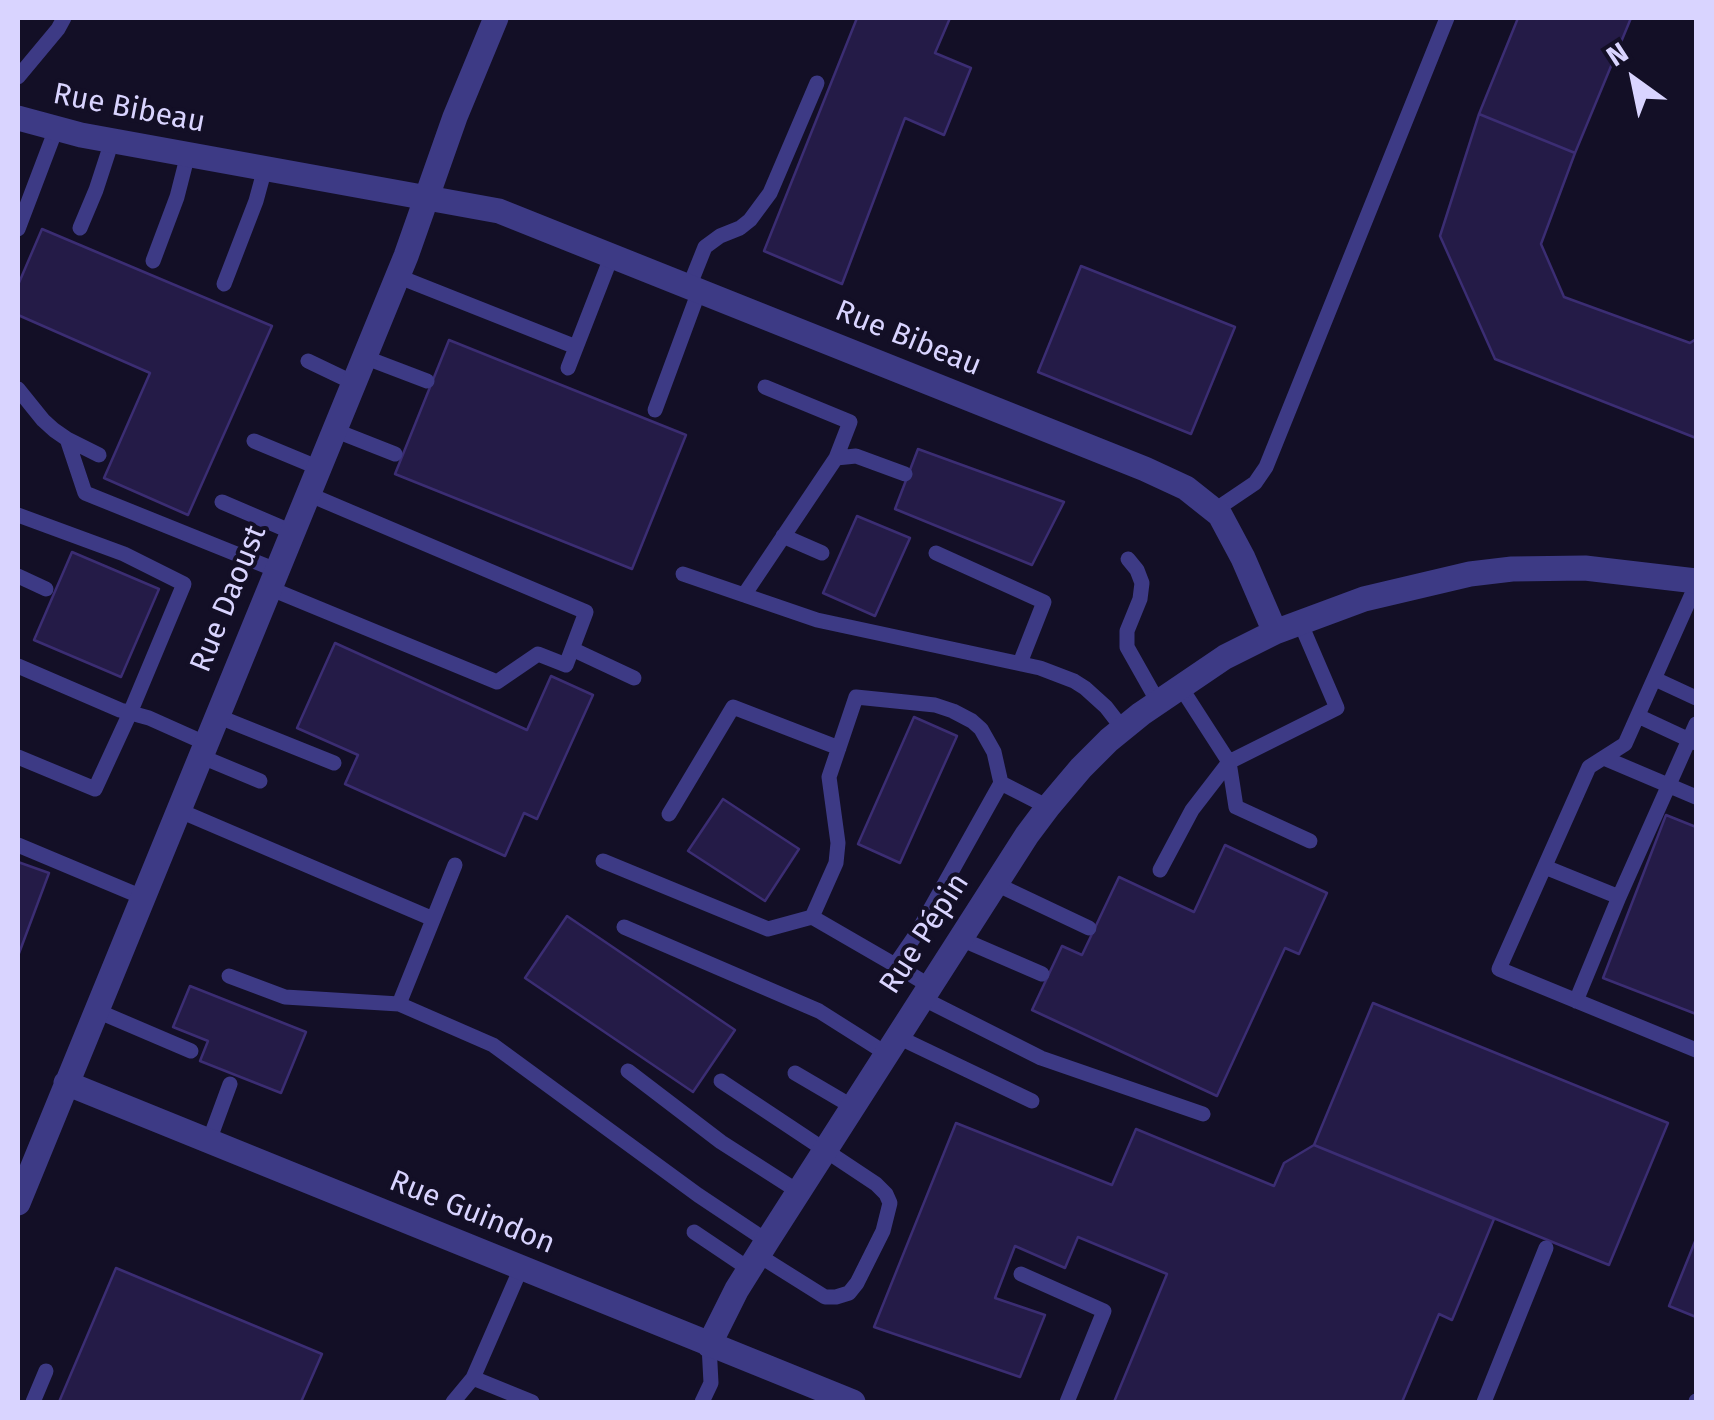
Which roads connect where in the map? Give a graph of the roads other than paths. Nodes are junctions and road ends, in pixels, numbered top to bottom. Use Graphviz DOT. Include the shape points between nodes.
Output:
graph roads {
  1 [pos="64,18"];
  2 [pos="496,18"];
  3 [pos="1447,18"];
  4 [pos="18,77"];
  5 [pos="816,83"];
  6 [pos="18,118"];
  7 [pos="56,129"];
  8 [pos="112,141"];
  9 [pos="188,154"];
  10 [pos="265,168"];
  11 [pos="426,198"];
  12 [pos="80,228"];
  13 [pos="18,229"];
  14 [pos="612,255"];
  15 [pos="154,261"];
  16 [pos="397,276"];
  17 [pos="224,284"];
  18 [pos="694,289"];
  19 [pos="576,347"];
  20 [pos="364,358"];
  21 [pos="308,361"];
  22 [pos="568,368"];
  23 [pos="427,381"];
  24 [pos="354,382"];
  25 [pos="765,387"];
  26 [pos="18,389"];
  27 [pos="655,410"];
  28 [pos="334,430"];
  29 [pos="67,439"];
  30 [pos="254,441"];
  31 [pos="395,454"];
  32 [pos="98,455"];
  33 [pos="836,458"];
  34 [pos="318,468"];
  35 [pos="905,474"];
  36 [pos="308,494"];
  37 [pos="222,502"];
  38 [pos="1215,510"];
  39 [pos="18,515"];
  40 [pos="292,532"];
  41 [pos="783,536"];
  42 [pos="822,553"];
  43 [pos="936,553"];
  44 [pos="1128,559"];
  45 [pos="683,574"];
  46 [pos="18,576"];
  47 [pos="273,579"];
  48 [pos="1696,583"];
  49 [pos="46,588"];
  50 [pos="744,595"];
  51 [pos="1300,622"];
  52 [pos="1275,632"];
  53 [pos="572,649"];
  54 [pos="1020,663"];
  55 [pos="18,666"];
  56 [pos="634,678"];
  57 [pos="1654,679"];
  58 [pos="1180,686"];
  59 [pos="1696,698"];
  60 [pos="1158,702"];
  61 [pos="130,713"];
  62 [pos="217,716"];
  63 [pos="1638,716"];
  64 [pos="1696,724"];
  65 [pos="1123,729"];
  66 [pos="1693,742"];
  67 [pos="839,748"];
  68 [pos="202,749"];
  69 [pos="18,757"];
  70 [pos="1604,758"];
  71 [pos="1229,762"];
  72 [pos="334,763"];
  73 [pos="260,781"];
  74 [pos="1001,782"];
  75 [pos="1669,786"];
  76 [pos="1696,798"];
  77 [pos="1048,807"];
  78 [pos="178,810"];
  79 [pos="669,814"];
  80 [pos="1310,841"];
  81 [pos="18,845"];
  82 [pos="602,861"];
  83 [pos="456,865"];
  84 [pos="1545,867"];
  85 [pos="1160,870"];
  86 [pos="996,884"];
  87 [pos="1619,897"];
  88 [pos="142,898"];
  89 [pos="812,917"];
  90 [pos="433,919"];
  91 [pos="624,926"];
  92 [pos="1089,928"];
  93 [pos="961,939"];
  94 [pos="895,965"];
  95 [pos="1042,974"];
  96 [pos="228,976"];
  97 [pos="926,992"];
  98 [pos="1576,1001"];
  99 [pos="399,1004"];
  100 [pos="96,1010"];
  101 [pos="892,1045"];
  102 [pos="1696,1050"];
  103 [pos="191,1051"];
  104 [pos="628,1071"];
  105 [pos="796,1073"];
  106 [pos="720,1082"];
  107 [pos="66,1083"];
  108 [pos="230,1084"];
  109 [pos="1032,1100"];
  110 [pos="853,1107"];
  111 [pos="1204,1114"];
  112 [pos="209,1141"];
  113 [pos="825,1150"];
  114 [pos="799,1192"];
  115 [pos="18,1203"];
  116 [pos="694,1232"];
  117 [pos="1546,1248"];
  118 [pos="758,1255"];
  119 [pos="522,1268"];
  120 [pos="1021,1274"];
  121 [pos="710,1345"];
  122 [pos="46,1371"];
  123 [pos="473,1378"];
  124 [pos="839,1400"];
  125 [pos="33,1402"];
  126 [pos="453,1402"];
  127 [pos="532,1402"];
  128 [pos="702,1402"];
  129 [pos="1068,1402"];
  130 [pos="1484,1402"];
  1 -- 4 [label="lane"];
  2 -- 11 [label="street, Rue Daoust"];
  3 -- 38 [label="lane" via="1266,468 1255,484"];
  5 -- 18 [label="lane" via="770,193 750,220 705,247"];
  6 -- 7 [label="street, Rue Bibeau"];
  7 -- 8 [label="street, Rue Bibeau"];
  7 -- 13 [label="lane"];
  8 -- 9 [label="street, Rue Bibeau"];
  8 -- 12 [label="lane"];
  9 -- 10 [label="street, Rue Bibeau"];
  9 -- 15 [label="lane"];
  10 -- 11 [label="street, Rue Bibeau"];
  10 -- 17 [label="lane"];
  11 -- 14 [label="street, Rue Bibeau" via="499,211"];
  11 -- 16 [label="street, Rue Daoust"];
  14 -- 18 [label="street, Rue Bibeau"];
  14 -- 19 [label="lane"];
  16 -- 19 [label="lane"];
  16 -- 20 [label="street, Rue Daoust"];
  18 -- 27 [label="lane"];
  18 -- 38 [label="street, Rue Bibeau" via="1145,469"];
  19 -- 22 [label="lane"];
  20 -- 23 [label="lane"];
  20 -- 24 [label="street, Rue Daoust"];
  21 -- 24 [label="lane"];
  24 -- 28 [label="street, Rue Daoust"];
  25 -- 33 [label="lane" via="850,422"];
  26 -- 29 [label="lane"];
  28 -- 31 [label="lane"];
  28 -- 34 [label="street, Rue Daoust"];
  29 -- 32 [label="lane"];
  29 -- 47 [label="lane" via="85,493"];
  30 -- 34 [label="lane"];
  33 -- 35 [label="lane" via="856,456"];
  33 -- 41 [label="lane"];
  34 -- 36 [label="street, Rue Daoust"];
  36 -- 40 [label="street, Rue Daoust"];
  36 -- 53 [label="lane" via="586,612"];
  37 -- 40 [label="lane"];
  38 -- 52 [label="street, Rue Bibeau"];
  39 -- 61 [label="lane" via="184,584"];
  40 -- 47 [label="street, Rue Daoust"];
  41 -- 42 [label="lane"];
  41 -- 50 [label="lane"];
  43 -- 54 [label="lane" via="1044,602"];
  44 -- 60 [label="lane" via="1142,584 1127,647"];
  45 -- 50 [label="lane"];
  46 -- 49 [label="lane"];
  47 -- 53 [label="lane" via="497,682 538,654 566,664"];
  47 -- 62 [label="street, Rue Daoust"];
  48 -- 51 [label="street" via="1586,568 1512,569 1389,592"];
  48 -- 57 [label="lane"];
  50 -- 54 [label="lane" via="816,620"];
  51 -- 52 [label="street"];
  51 -- 71 [label="lane" via="1338,708"];
  52 -- 58 [label="street, Rue Pépin"];
  53 -- 56 [label="lane"];
  54 -- 65 [label="lane" via="1074,681"];
  55 -- 61 [label="lane"];
  57 -- 59 [label="lane"];
  57 -- 63 [label="lane"];
  58 -- 60 [label="street, Rue Pépin"];
  58 -- 71 [label="lane"];
  60 -- 65 [label="street, Rue Pépin"];
  61 -- 68 [label="lane"];
  61 -- 69 [label="lane" via="95,788"];
  62 -- 68 [label="street, Rue Daoust"];
  62 -- 72 [label="lane"];
  63 -- 66 [label="lane"];
  63 -- 70 [label="lane" via="1625,744"];
  64 -- 66 [label="lane"];
  65 -- 77 [label="street, Rue Pépin"];
  66 -- 75 [label="lane"];
  67 -- 74 [label="lane" via="856,698 934,705 982,729"];
  67 -- 79 [label="lane" via="733,707"];
  67 -- 89 [label="lane" via="829,778 836,863"];
  68 -- 73 [label="lane"];
  68 -- 78 [label="street, Rue Daoust"];
  70 -- 75 [label="lane"];
  70 -- 84 [label="lane" via="1589,768"];
  71 -- 80 [label="lane" via="1236,807"];
  71 -- 85 [label="lane" via="1192,810"];
  74 -- 77 [label="lane"];
  74 -- 94 [label="lane"];
  75 -- 76 [label="lane"];
  75 -- 87 [label="lane"];
  77 -- 86 [label="street, Rue Pépin"];
  78 -- 88 [label="street, Rue Daoust"];
  78 -- 90 [label="lane"];
  81 -- 88 [label="lane"];
  82 -- 89 [label="lane" via="768,929"];
  83 -- 90 [label="lane"];
  84 -- 87 [label="lane"];
  84 -- 98 [label="lane" via="1499,969"];
  86 -- 92 [label="lane"];
  86 -- 93 [label="street, Rue Pépin"];
  87 -- 98 [label="lane"];
  88 -- 100 [label="street, Rue Daoust"];
  89 -- 94 [label="lane"];
  90 -- 99 [label="lane"];
  91 -- 101 [label="lane"];
  93 -- 95 [label="lane"];
  93 -- 97 [label="street, Rue Pépin"];
  94 -- 97 [label="lane"];
  96 -- 99 [label="lane" via="285,997"];
  97 -- 101 [label="street, Rue Pépin"];
  97 -- 111 [label="lane" via="1041,1058"];
  98 -- 102 [label="lane"];
  99 -- 118 [label="lane" via="493,1045 698,1195"];
  100 -- 103 [label="lane"];
  100 -- 107 [label="street, Rue Daoust"];
  101 -- 109 [label="lane"];
  101 -- 110 [label="street, Rue Pépin"];
  104 -- 114 [label="lane"];
  105 -- 110 [label="lane"];
  106 -- 113 [label="lane"];
  107 -- 112 [label="street, Rue Guindon"];
  107 -- 115 [label="street, Rue Daoust"];
  108 -- 112 [label="lane"];
  110 -- 113 [label="street, Rue Pépin"];
  112 -- 119 [label="street, Rue Guindon"];
  113 -- 114 [label="street, Rue Pépin"];
  113 -- 118 [label="lane" via="876,1184 890,1204 856,1283 849,1292 825,1297"];
  114 -- 118 [label="street, Rue Pépin"];
  116 -- 118 [label="lane"];
  117 -- 130 [label="lane"];
  118 -- 121 [label="street, Rue Pépin"];
  119 -- 121 [label="street, Rue Guindon"];
  119 -- 123 [label="lane"];
  120 -- 129 [label="lane" via="1104,1311"];
  121 -- 124 [label="street, Rue Guindon"];
  121 -- 128 [label="lane" via="711,1383"];
  122 -- 125 [label="lane"];
  123 -- 126 [label="lane"];
  123 -- 127 [label="lane"];
}
